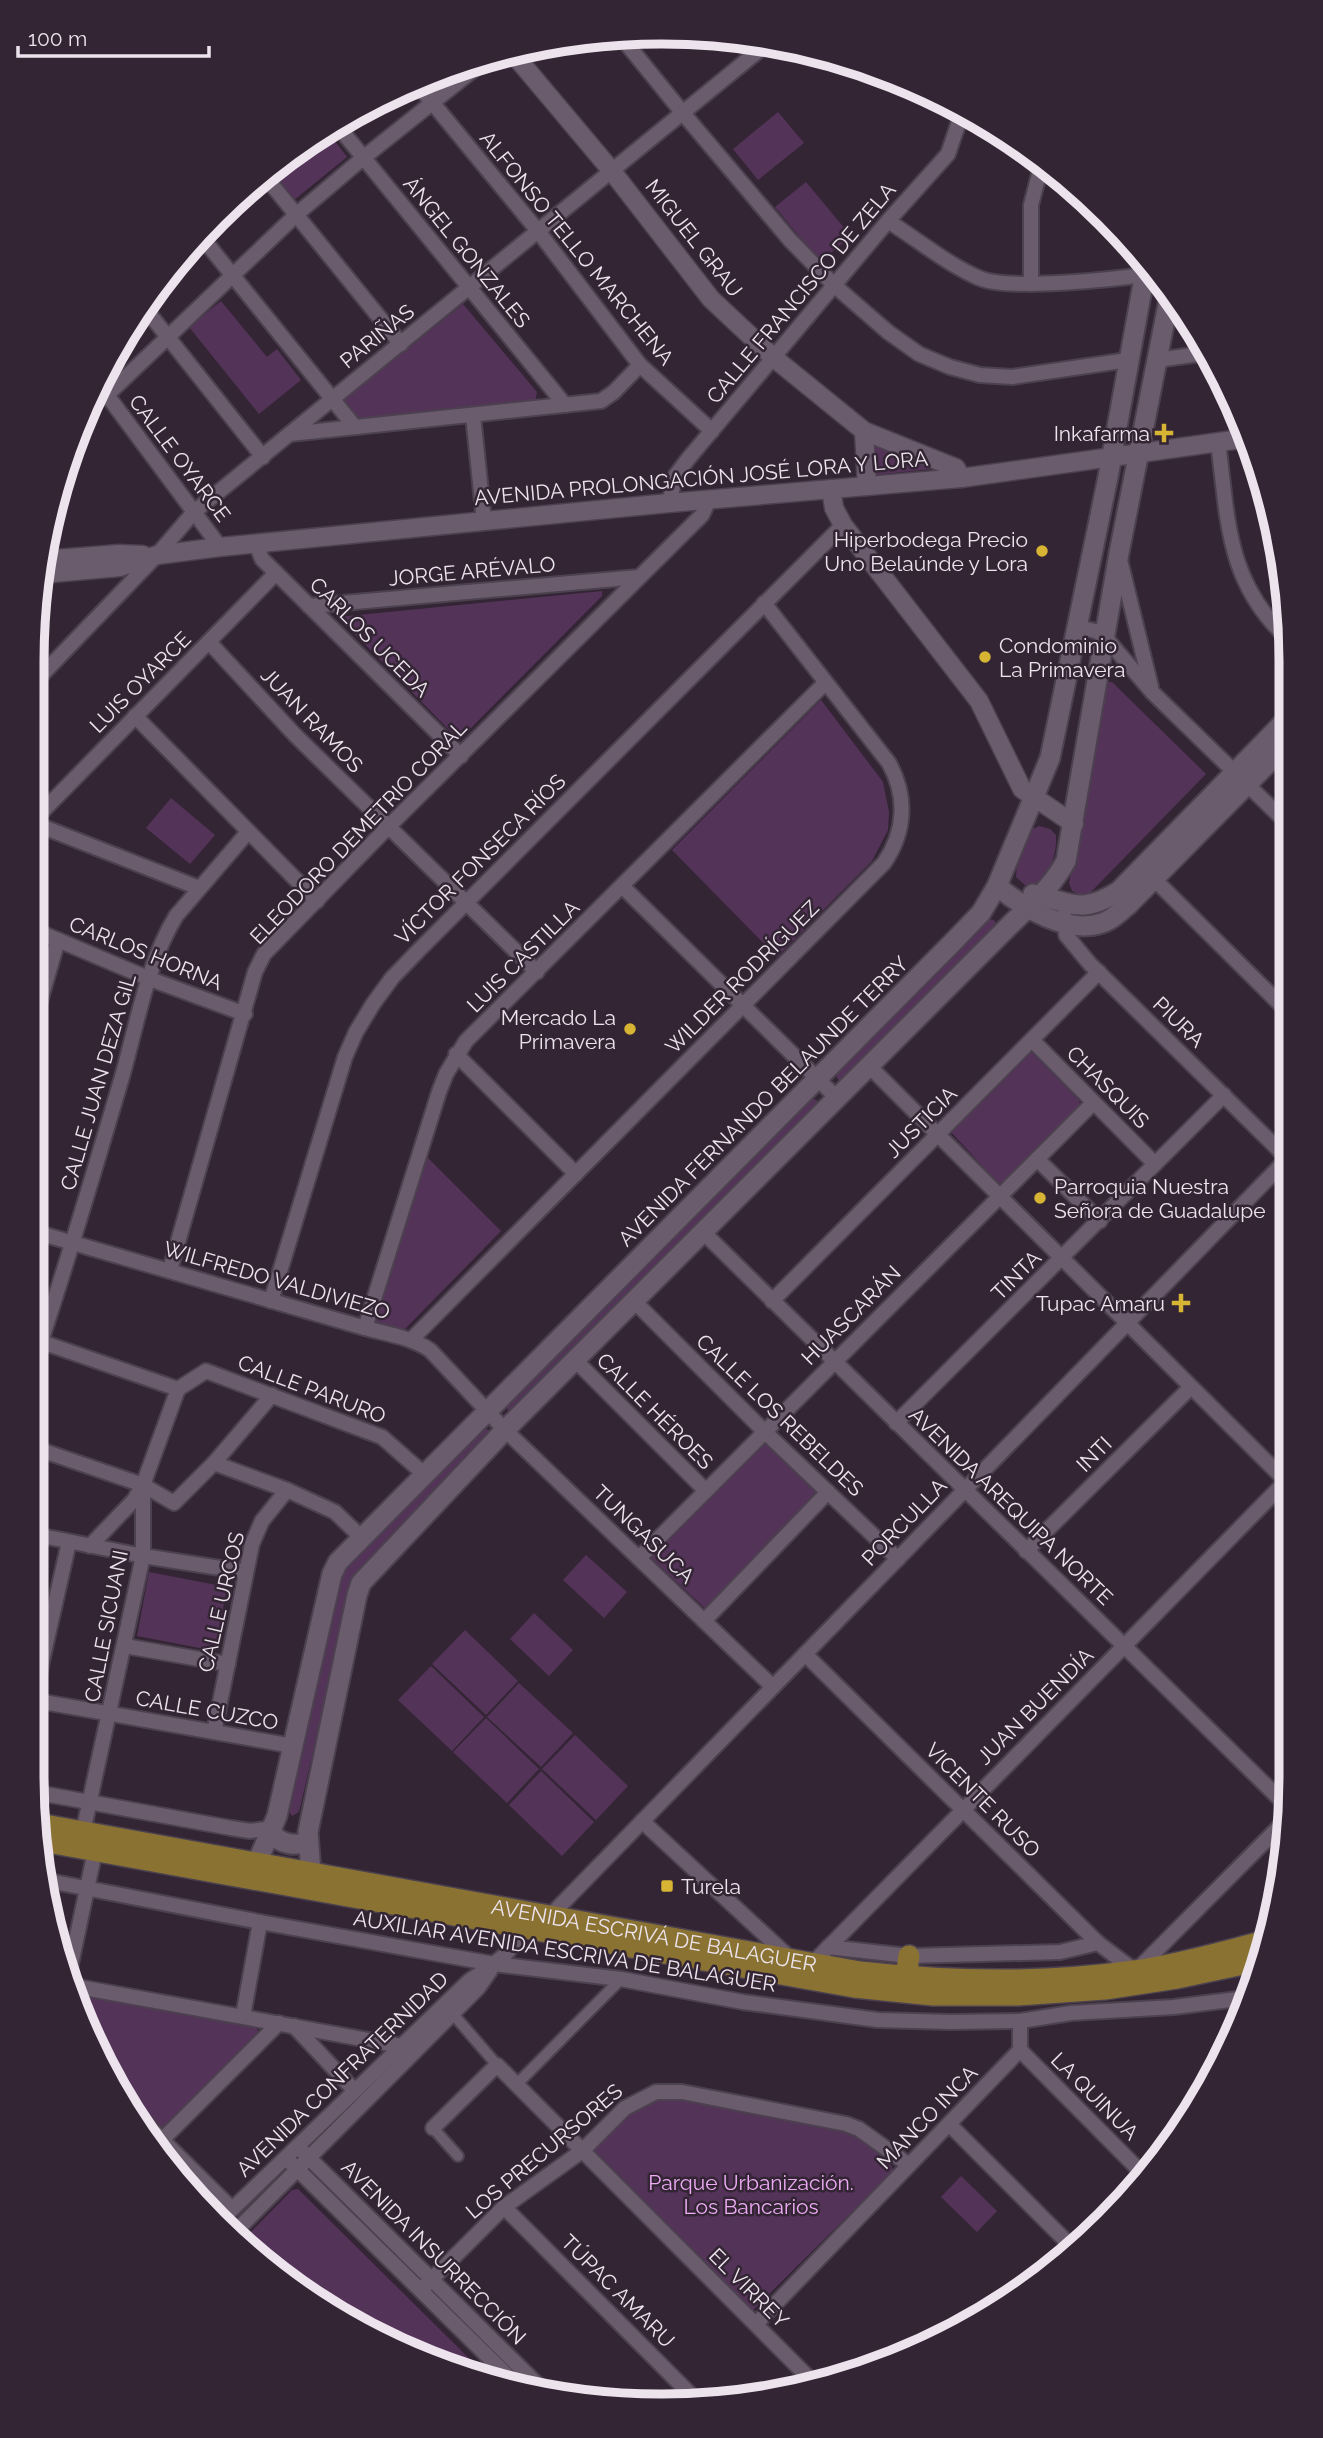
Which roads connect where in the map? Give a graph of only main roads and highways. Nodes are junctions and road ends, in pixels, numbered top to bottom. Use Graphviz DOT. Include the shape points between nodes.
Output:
graph roads {
  1 [pos="1147,278"];
  2 [pos="1167,307"];
  3 [pos="1279,729"];
  4 [pos="1279,750"];
  5 [pos="1241,778"];
  6 [pos="997,886"];
  7 [pos="1035,902"];
  8 [pos="46,1825"];
  9 [pos="272,1831"];
  10 [pos="47,1842"];
  11 [pos="308,1842"];
  12 [pos="254,1872"];
  13 [pos="309,1882"];
  14 [pos="1256,1944"];
  15 [pos="1250,1963"];
  16 [pos="1136,1978"];
  1 -- 6 [label="main road, AVENIDA FERNANDO BELAUNDE TERRY" via="1050,758"];
  2 -- 7 [label="main road" via="1066,862 1055,882"];
  3 -- 5 [label="main road"];
  4 -- 5 [label="main road"];
  5 -- 7 [label="main road" via="1148,873 1119,891 1064,913"];
  6 -- 7 [label="main road"];
  6 -- 9 [label="main road, AVENIDA FERNANDO BELAUNDE TERRY" via="981,913 338,1562"];
  7 -- 11 [label="main road" via="505,1430 361,1583"];
  8 -- 12 [label="main road, AVENIDA ESCRIVÁ DE BALAGUER"];
  9 -- 11 [label="main road" via="276,1839 291,1844"];
  9 -- 12 [label="main road, AVENIDA FERNANDO BELAUNDE TERRY"];
  10 -- 12 [label="main road, AVENIDA ESCRIVÁ DE BALAGUER"];
  11 -- 13 [label="main road"];
  12 -- 13 [label="main road, AVENIDA ESCRIVÁ DE BALAGUER"];
  13 -- 16 [label="main road, AVENIDA ESCRIVÁ DE BALAGUER" via="550,1916 802,1962 907,1967 999,1980"];
  13 -- 16 [label="main road, AVENIDA ESCRIVÁ DE BALAGUER" via="854,1987 933,1995 1018,1996 1105,1989"];
  14 -- 16 [label="main road, AVENIDA ESCRIVÁ DE BALAGUER"];
  15 -- 16 [label="main road, AVENIDA ESCRIVÁ DE BALAGUER" via="1177,1978"];
}
